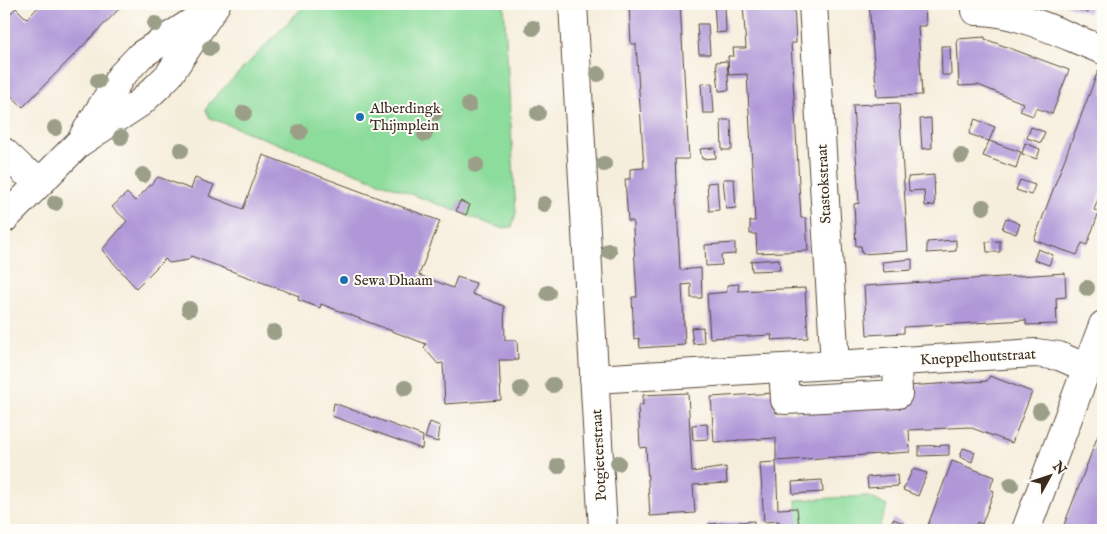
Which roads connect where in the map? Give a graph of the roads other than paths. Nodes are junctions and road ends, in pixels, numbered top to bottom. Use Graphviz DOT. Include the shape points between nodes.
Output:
graph roads {
  1 [pos="573,4"];
  2 [pos="813,4"];
  3 [pos="213,7"];
  4 [pos="976,10"];
  5 [pos="1103,50"];
  6 [pos="4,152"];
  7 [pos="43,180"];
  8 [pos="4,219"];
  9 [pos="1103,325"];
  10 [pos="897,361"];
  11 [pos="835,365"];
  12 [pos="783,368"];
  13 [pos="1087,368"];
  14 [pos="594,379"];
  15 [pos="604,530"];
  16 [pos="1026,530"];
  1 -- 14 [label="street"];
  2 -- 11 [label="street, Stastokstraat"];
  3 -- 7 [label="street" via="173,70 158,86 140,103 79,143"];
  4 -- 5 [label="street" via="1018,18"];
  6 -- 7 [label="street" via="24,171"];
  7 -- 8 [label="street"];
  9 -- 13 [label="street"];
  10 -- 11 [label="street, Kneppelhoutstraat"];
  10 -- 12 [label="street" via="898,394 785,400"];
  10 -- 13 [label="street, Kneppelhoutstraat" via="1041,353 1059,356"];
  11 -- 12 [label="street, Kneppelhoutstraat"];
  12 -- 14 [label="street, Kneppelhoutstraat"];
  13 -- 16 [label="street"];
  14 -- 15 [label="street, Potgieterstraat"];
}
